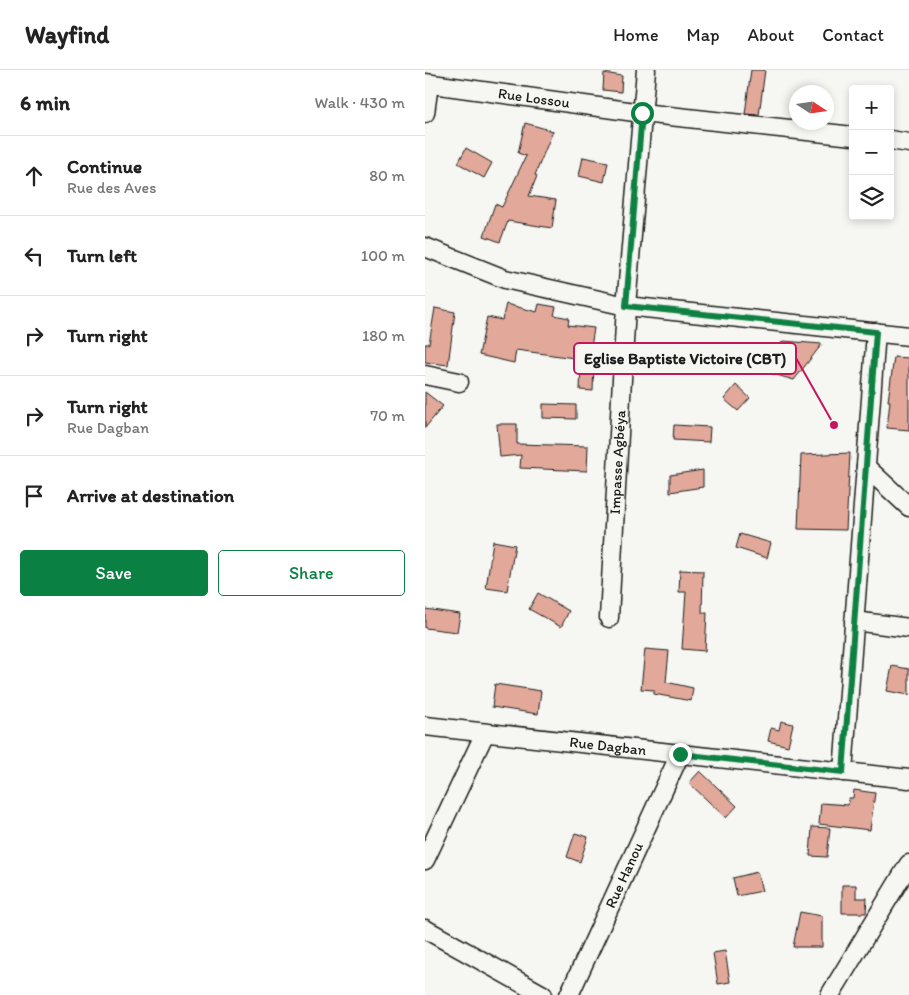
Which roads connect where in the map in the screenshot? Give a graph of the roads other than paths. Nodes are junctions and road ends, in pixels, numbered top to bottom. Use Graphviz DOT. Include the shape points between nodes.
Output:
graph roads {
  1 [pos="646,70"];
  2 [pos="427,84"];
  3 [pos="425,113"];
  4 [pos="642,113"];
  5 [pos="849,136"];
  6 [pos="894,141"];
  7 [pos="909,143"];
  8 [pos="425,247"];
  9 [pos="626,306"];
  10 [pos="876,332"];
  11 [pos="909,336"];
  12 [pos="425,375"];
  13 [pos="459,382"];
  14 [pos="866,467"];
  15 [pos="909,508"];
  16 [pos="609,618"];
  17 [pos="854,621"];
  18 [pos="909,628"];
  19 [pos="425,726"];
  20 [pos="485,733"];
  21 [pos="680,754"];
  22 [pos="843,772"];
  23 [pos="909,779"];
  24 [pos="425,860"];
  25 [pos="909,864"];
  26 [pos="425,929"];
  27 [pos="543,995"];
  28 [pos="569,995"];
  29 [pos="830,995"];
  1 -- 4 [label="street, Impasse Agbéya"];
  2 -- 3 [label="street"];
  2 -- 4 [label="street, Rue Lossou"];
  4 -- 5 [label="street, Rue Lossou"];
  4 -- 9 [label="street, Impasse Agbéya"];
  6 -- 7 [label="street"];
  8 -- 9 [label="street" via="505,279"];
  9 -- 10 [label="street"];
  9 -- 16 [label="street, Impasse Agbéya"];
  10 -- 11 [label="street"];
  10 -- 14 [label="street"];
  12 -- 13 [label="street"];
  14 -- 15 [label="street"];
  14 -- 17 [label="street"];
  17 -- 18 [label="street"];
  17 -- 22 [label="street"];
  19 -- 20 [label="street, Rue Dagban"];
  20 -- 21 [label="street, Rue Dagban"];
  20 -- 24 [label="street"];
  21 -- 22 [label="street, Rue Dagban"];
  21 -- 28 [label="street, Rue Hanou"];
  22 -- 23 [label="street, Rue Dagban"];
  25 -- 29 [label="street"];
  26 -- 27 [label="street"];
}
